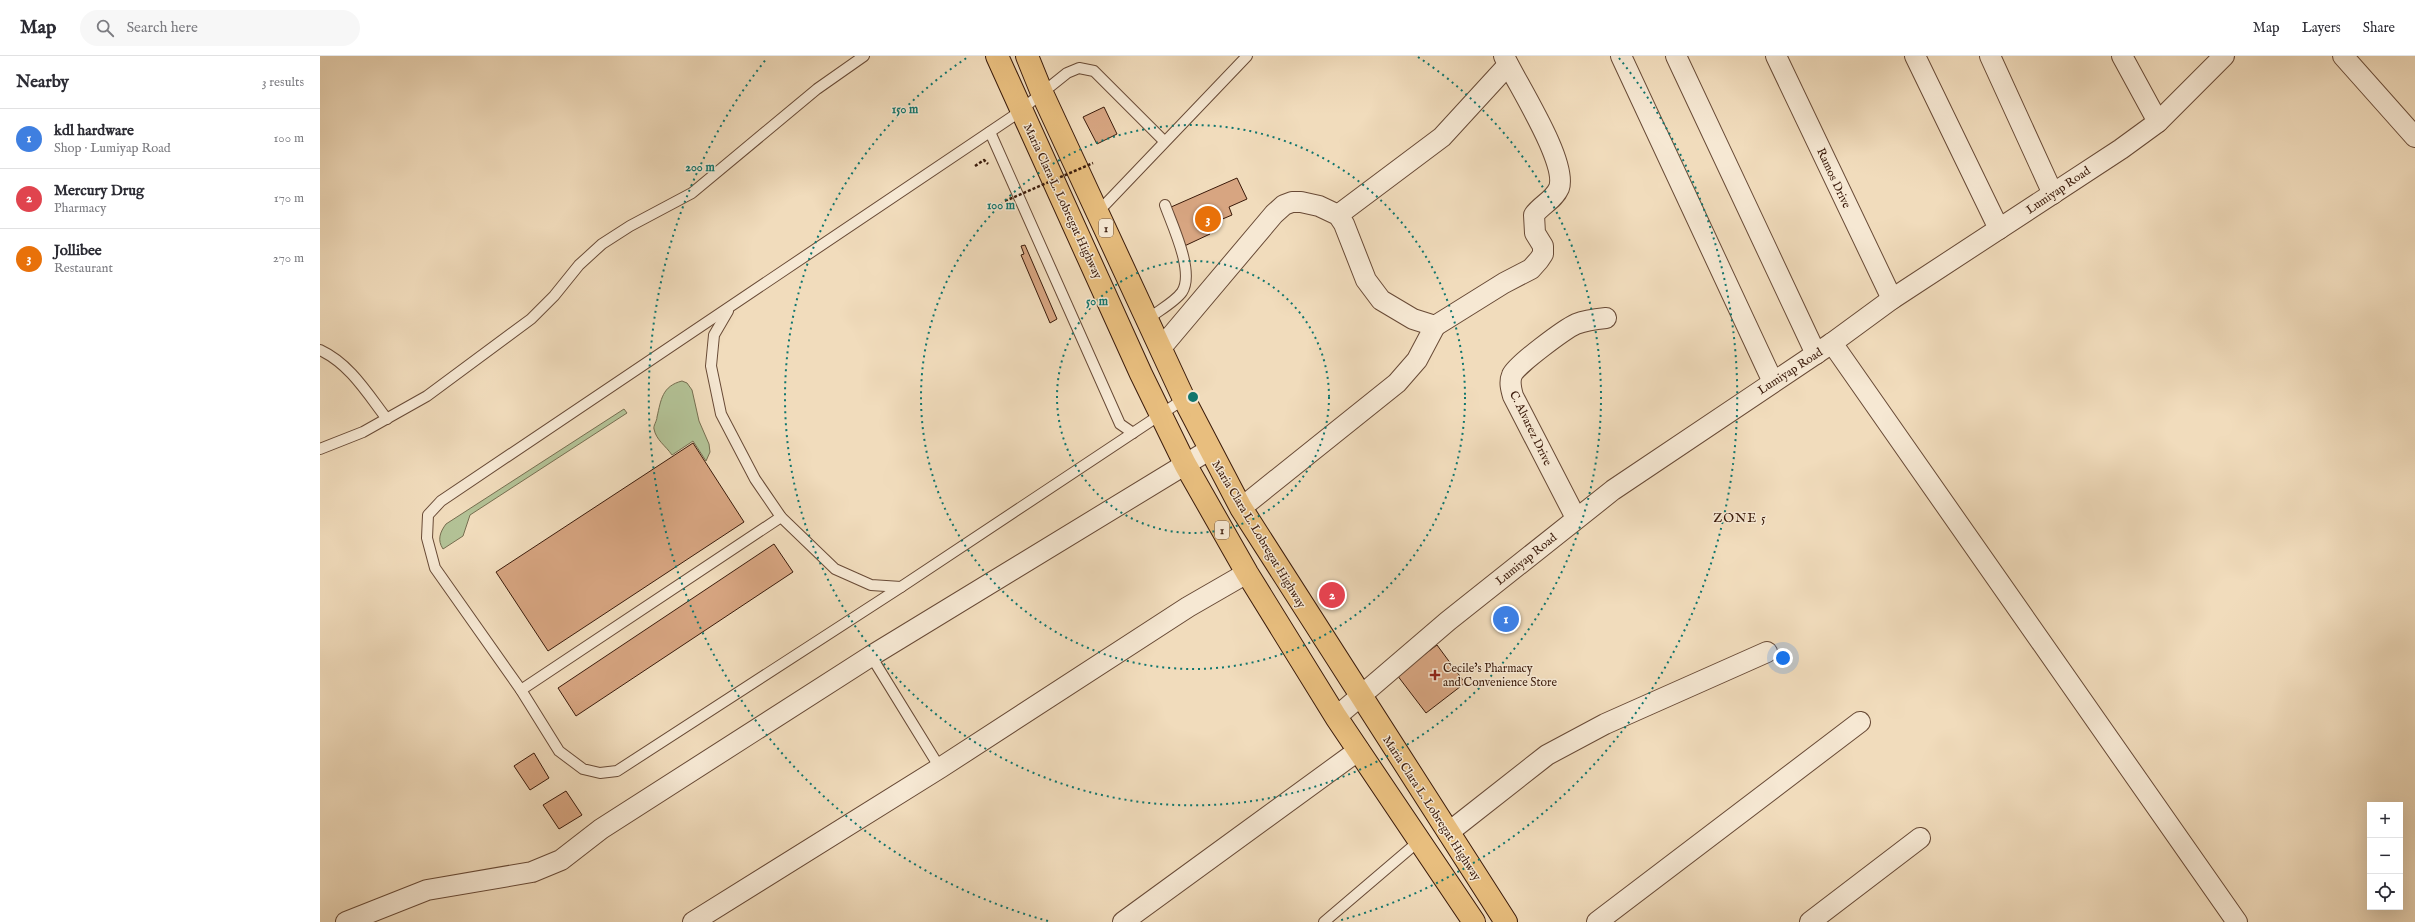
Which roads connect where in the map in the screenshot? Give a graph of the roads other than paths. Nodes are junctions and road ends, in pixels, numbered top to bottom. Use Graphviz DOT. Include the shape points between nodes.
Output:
graph roads {
  1 [pos="864,56"];
  2 [pos="997,56"];
  3 [pos="1027,56"];
  4 [pos="1247,56"];
  5 [pos="1621,56"];
  6 [pos="1676,56"];
  7 [pos="1776,56"];
  8 [pos="1915,56"];
  9 [pos="1990,56"];
  10 [pos="2122,56"];
  11 [pos="2224,56"];
  12 [pos="2343,56"];
  13 [pos="1506,60"];
  14 [pos="1042,93"];
  15 [pos="1021,110"];
  16 [pos="2158,122"];
  17 [pos="990,132"];
  18 [pos="2415,137"];
  19 [pos="1164,141"];
  20 [pos="2053,194"];
  21 [pos="1165,205"];
  22 [pos="1098,212"];
  23 [pos="1338,215"];
  24 [pos="1999,229"];
  25 [pos="1892,299"];
  26 [pos="730,308"];
  27 [pos="1606,318"];
  28 [pos="1148,319"];
  29 [pos="1435,326"];
  30 [pos="1832,343"];
  31 [pos="1161,348"];
  32 [pos="320,350"];
  33 [pos="1816,354"];
  34 [pos="1773,382"];
  35 [pos="1184,400"];
  36 [pos="1161,414"];
  37 [pos="387,418"];
  38 [pos="1132,433"];
  39 [pos="320,448"];
  40 [pos="1209,450"];
  41 [pos="1185,464"];
  42 [pos="1241,508"];
  43 [pos="781,517"];
  44 [pos="1576,518"];
  45 [pos="1247,573"];
  46 [pos="901,587"];
  47 [pos="1767,652"];
  48 [pos="871,656"];
  49 [pos="521,690"];
  50 [pos="1361,696"];
  51 [pos="1336,717"];
  52 [pos="1860,722"];
  53 [pos="1359,750"];
  54 [pos="940,768"];
  55 [pos="1449,832"];
  56 [pos="1920,838"];
  57 [pos="1419,841"];
  58 [pos="346,922"];
  59 [pos="693,922"];
  60 [pos="1123,922"];
  61 [pos="1324,922"];
  62 [pos="1474,922"];
  63 [pos="1506,922"];
  64 [pos="1597,922"];
  65 [pos="1810,922"];
  66 [pos="2237,922"];
  1 -- 37 [label="lane" via="805,99 692,193 602,244 579,265 531,319 426,396"];
  2 -- 15 [label="highway, Maria Clara L. Lobregat Highway / 1"];
  3 -- 14 [label="highway, Maria Clara L. Lobregat Highway / 1"];
  4 -- 19 [label="lane"];
  5 -- 34 [label="street"];
  6 -- 33 [label="street"];
  7 -- 25 [label="street, Ramos Drive"];
  8 -- 24 [label="street"];
  9 -- 20 [label="street"];
  10 -- 16 [label="street"];
  11 -- 16 [label="street, Lumiyap Road"];
  12 -- 18 [label="street"];
  13 -- 23 [label="street" via="1442,137"];
  13 -- 29 [label="street" via="1560,169 1558,190 1534,215 1535,233 1543,246 1543,254 1531,269"];
  14 -- 15 [label="lane"];
  14 -- 19 [label="lane" via="1067,73 1079,68 1094,71"];
  14 -- 22 [label="highway, Maria Clara L. Lobregat Highway / 1"];
  15 -- 17 [label="lane"];
  15 -- 36 [label="highway, Maria Clara L. Lobregat Highway / 1"];
  16 -- 20 [label="street, Lumiyap Road"];
  17 -- 26 [label="lane"];
  17 -- 38 [label="lane" via="1120,424"];
  19 -- 22 [label="lane"];
  20 -- 24 [label="street, Lumiyap Road"];
  21 -- 28 [label="lane" via="1181,251 1186,272 1185,283 1182,292"];
  22 -- 28 [label="highway, Maria Clara L. Lobregat Highway / 1"];
  23 -- 29 [label="street" via="1366,280 1381,300 1413,319"];
  23 -- 31 [label="street" via="1319,206 1301,202 1284,205"];
  24 -- 25 [label="street, Lumiyap Road"];
  25 -- 30 [label="street, Lumiyap Road"];
  26 -- 43 [label="lane" via="714,335 711,366 721,414 755,479"];
  26 -- 49 [label="lane" via="441,501 428,515 427,538 435,568"];
  27 -- 44 [label="street, C. Alvarez Drive" via="1576,324 1519,365 1512,375 1510,385 1513,396"];
  28 -- 31 [label="highway, Maria Clara L. Lobregat Highway / 1"];
  29 -- 42 [label="street" via="1417,360 1397,383"];
  30 -- 33 [label="street, Lumiyap Road"];
  30 -- 66 [label="street"];
  31 -- 35 [label="highway, Maria Clara L. Lobregat Highway / 1"];
  32 -- 37 [label="lane" via="332,356 351,373"];
  33 -- 34 [label="street, Lumiyap Road"];
  34 -- 44 [label="street, Lumiyap Road" via="1613,490"];
  35 -- 36 [label="lane"];
  35 -- 40 [label="highway, Maria Clara L. Lobregat Highway / 1"];
  36 -- 38 [label="lane"];
  36 -- 41 [label="highway, Maria Clara L. Lobregat Highway / 1"];
  37 -- 39 [label="lane" via="363,432"];
  38 -- 46 [label="lane"];
  40 -- 41 [label="street"];
  40 -- 42 [label="highway, Maria Clara L. Lobregat Highway / 1"];
  41 -- 45 [label="highway, Maria Clara L. Lobregat Highway / 1"];
  41 -- 48 [label="street"];
  42 -- 50 [label="highway, Maria Clara L. Lobregat Highway / 1"];
  43 -- 46 [label="lane" via="835,569 871,585"];
  43 -- 49 [label="lane"];
  44 -- 50 [label="street, Lumiyap Road" via="1448,621"];
  45 -- 51 [label="highway, Maria Clara L. Lobregat Highway / 1"];
  45 -- 54 [label="street" via="1188,607"];
  46 -- 49 [label="lane" via="617,770 600,773 583,768 559,751"];
  47 -- 55 [label="street" via="1605,724 1547,755"];
  48 -- 54 [label="lane"];
  48 -- 58 [label="street" via="601,829 561,860 532,872 427,890"];
  50 -- 51 [label="street, Lumiyap Road"];
  50 -- 55 [label="highway, Maria Clara L. Lobregat Highway / 1"];
  51 -- 53 [label="highway, Maria Clara L. Lobregat Highway / 1"];
  52 -- 64 [label="street"];
  53 -- 57 [label="highway, Maria Clara L. Lobregat Highway / 1"];
  53 -- 60 [label="street"];
  54 -- 59 [label="street"];
  55 -- 63 [label="highway, Maria Clara L. Lobregat Highway / 1"];
  56 -- 65 [label="street"];
  57 -- 61 [label="lane"];
  57 -- 62 [label="highway, Maria Clara L. Lobregat Highway / 1"];
}
